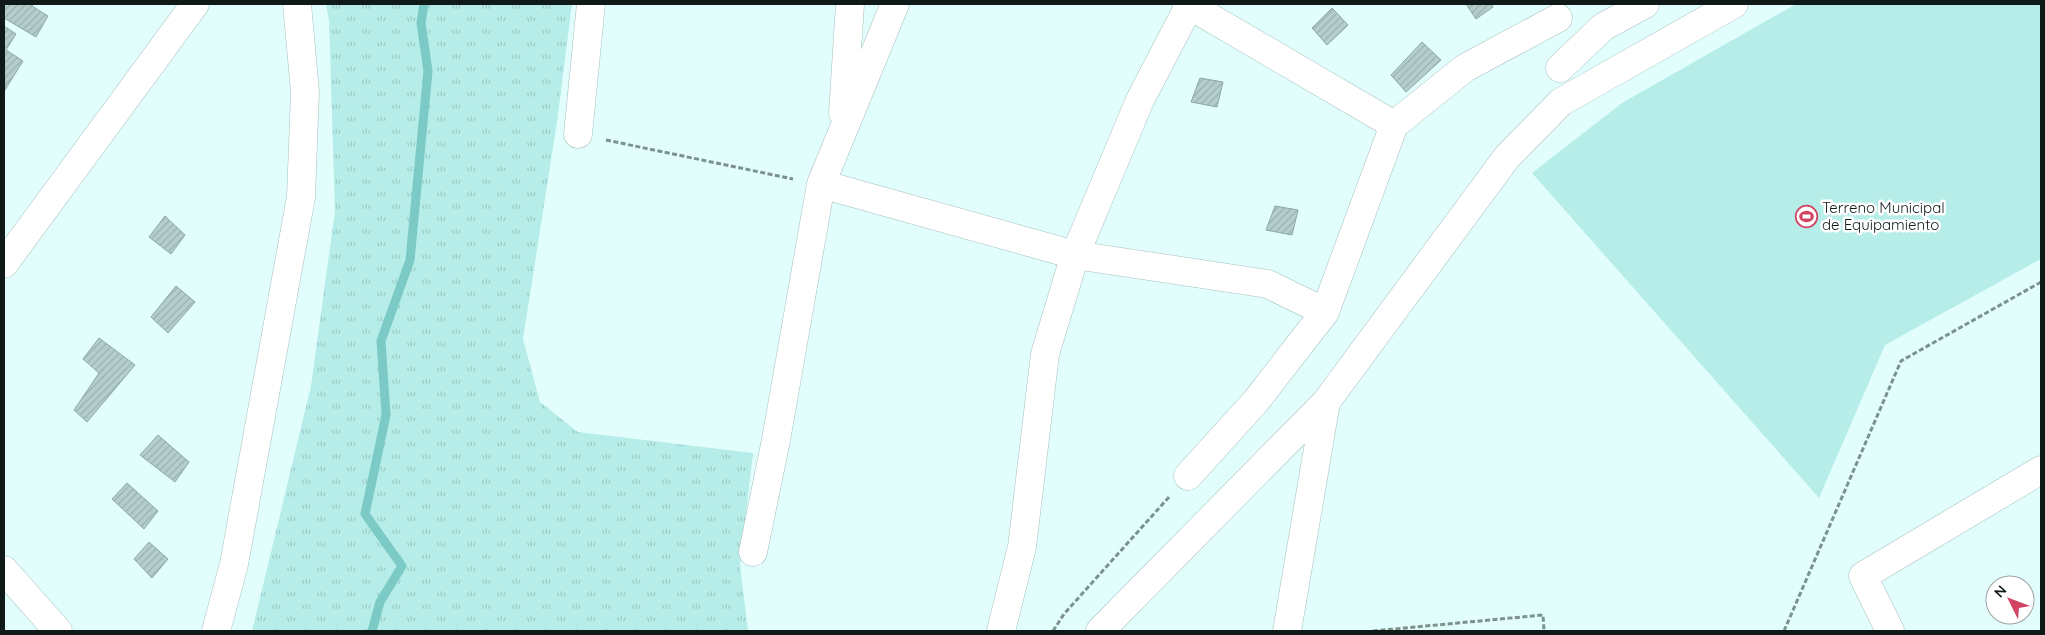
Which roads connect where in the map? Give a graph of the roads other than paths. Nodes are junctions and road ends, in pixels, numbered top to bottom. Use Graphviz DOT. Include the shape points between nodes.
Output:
graph roads {
  1 [pos="194,4"];
  2 [pos="296,4"];
  3 [pos="591,4"];
  4 [pos="850,4"];
  5 [pos="896,4"];
  6 [pos="1188,4"];
  7 [pos="1645,4"];
  8 [pos="1734,4"];
  9 [pos="1555,11"];
  10 [pos="1560,68"];
  11 [pos="1561,102"];
  12 [pos="1394,125"];
  13 [pos="578,134"];
  14 [pos="842,134"];
  15 [pos="821,184"];
  16 [pos="1075,255"];
  17 [pos="4,264"];
  18 [pos="1325,312"];
  19 [pos="1326,402"];
  20 [pos="2041,470"];
  21 [pos="1188,476"];
  22 [pos="753,552"];
  23 [pos="4,570"];
  24 [pos="58,631"];
  25 [pos="216,631"];
  26 [pos="1001,631"];
  27 [pos="1100,631"];
  28 [pos="1287,631"];
  29 [pos="1890,631"];
  1 -- 17 [label="street"];
  2 -- 25 [label="street" via="304,92 301,197 234,564"];
  3 -- 13 [label="street"];
  4 -- 14 [label="street"];
  5 -- 14 [label="street"];
  6 -- 12 [label="street"];
  6 -- 16 [label="street" via="1140,100"];
  7 -- 10 [label="street" via="1603,27"];
  8 -- 11 [label="street"];
  9 -- 10 [label="street"];
  9 -- 12 [label="street" via="1465,68"];
  10 -- 11 [label="street"];
  11 -- 19 [label="street" via="1507,157"];
  12 -- 18 [label="street"];
  14 -- 15 [label="street"];
  15 -- 16 [label="street"];
  15 -- 22 [label="street"];
  16 -- 18 [label="street" via="1268,284"];
  16 -- 26 [label="street" via="1045,354 1022,547"];
  18 -- 21 [label="street" via="1256,401"];
  19 -- 27 [label="street"];
  19 -- 28 [label="street"];
  20 -- 29 [label="street" via="1863,576"];
  23 -- 24 [label="street"];
}
